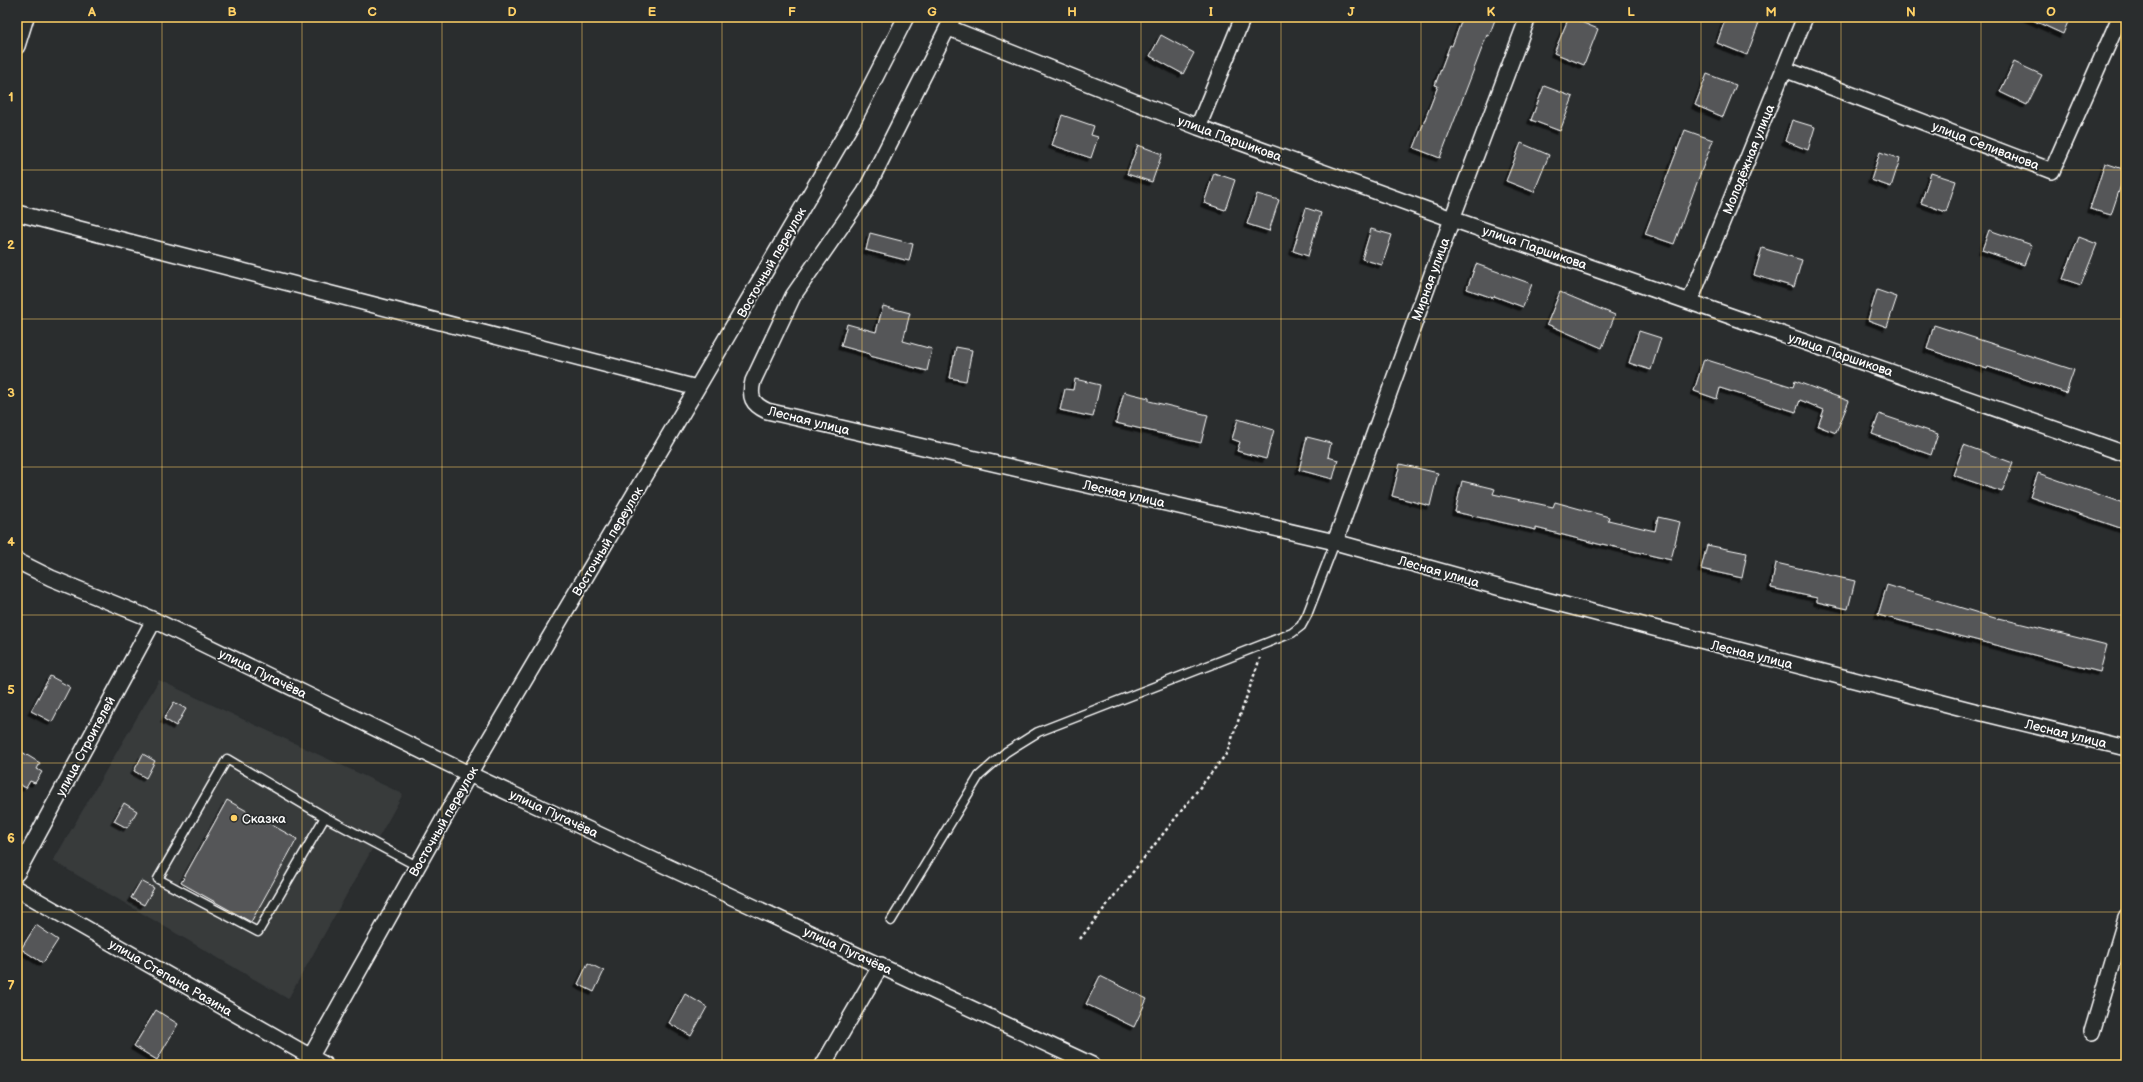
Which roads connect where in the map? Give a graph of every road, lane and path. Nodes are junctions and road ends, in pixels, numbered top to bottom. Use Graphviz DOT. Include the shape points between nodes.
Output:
graph roads {
  1 [pos="26,17"];
  2 [pos="906,17"];
  3 [pos="1243,17"];
  4 [pos="1528,17"];
  5 [pos="1804,17"];
  6 [pos="2120,17"];
  7 [pos="951,23"];
  8 [pos="17,46"];
  9 [pos="1784,69"];
  10 [pos="1198,127"];
  11 [pos="17,213"];
  12 [pos="1452,219"];
  13 [pos="1690,301"];
  14 [pos="697,388"];
  15 [pos="2126,454"];
  16 [pos="1335,542"];
  17 [pos="17,561"];
  18 [pos="154,620"];
  19 [pos="1264,644"];
  20 [pos="2126,748"];
  21 [pos="469,774"];
  22 [pos="325,817"];
  23 [pos="417,866"];
  24 [pos="17,873"];
  25 [pos="17,889"];
  26 [pos="2126,918"];
  27 [pos="892,921"];
  28 [pos="1080,939"];
  29 [pos="881,965"];
  30 [pos="2092,1032"];
  31 [pos="309,1061"];
  32 [pos="325,1065"];
  33 [pos="823,1065"];
  34 [pos="1092,1065"];
  1 -- 8 [label="street"];
  2 -- 14 [label="street, Восточный переулок" via="852,121"];
  3 -- 10 [label="street"];
  4 -- 12 [label="street, Мирная улица"];
  5 -- 9 [label="street, Молодёжная улица"];
  6 -- 9 [label="street, улица Селиванова" via="2052,171"];
  7 -- 10 [label="street, улица Паршикова"];
  7 -- 16 [label="street, Лесная улица" via="865,192 793,296 753,381 750,391 757,407"];
  9 -- 13 [label="street, Молодёжная улица"];
  10 -- 12 [label="street, улица Паршикова"];
  11 -- 14 [label="street"];
  12 -- 13 [label="street, улица Паршикова"];
  12 -- 16 [label="street, Мирная улица"];
  13 -- 15 [label="street, улица Паршикова"];
  14 -- 21 [label="street, Восточный переулок"];
  16 -- 19 [label="lane" via="1301,626 1292,633"];
  16 -- 20 [label="street, Лесная улица" via="1530,596"];
  17 -- 18 [label="street, улица Пугачёва" via="51,578"];
  18 -- 21 [label="street, улица Пугачёва"];
  18 -- 24 [label="street, улица Строителей"];
  19 -- 27 [label="lane" via="1038,732 1006,752 980,776"];
  19 -- 28 [label="path" via="1227,753"];
  21 -- 23 [label="street, Восточный переулок"];
  21 -- 29 [label="street, улица Пугачёва"];
  22 -- 22 [label="lane" via="258,932 158,879 227,759"];
  22 -- 23 [label="lane"];
  23 -- 31 [label="street, Восточный переулок"];
  25 -- 31 [label="street, улица Степана Разина"];
  26 -- 30 [label="street"];
  29 -- 33 [label="street"];
  29 -- 34 [label="street, улица Пугачёва"];
  31 -- 32 [label="street, улица Степана Разина"];
}
